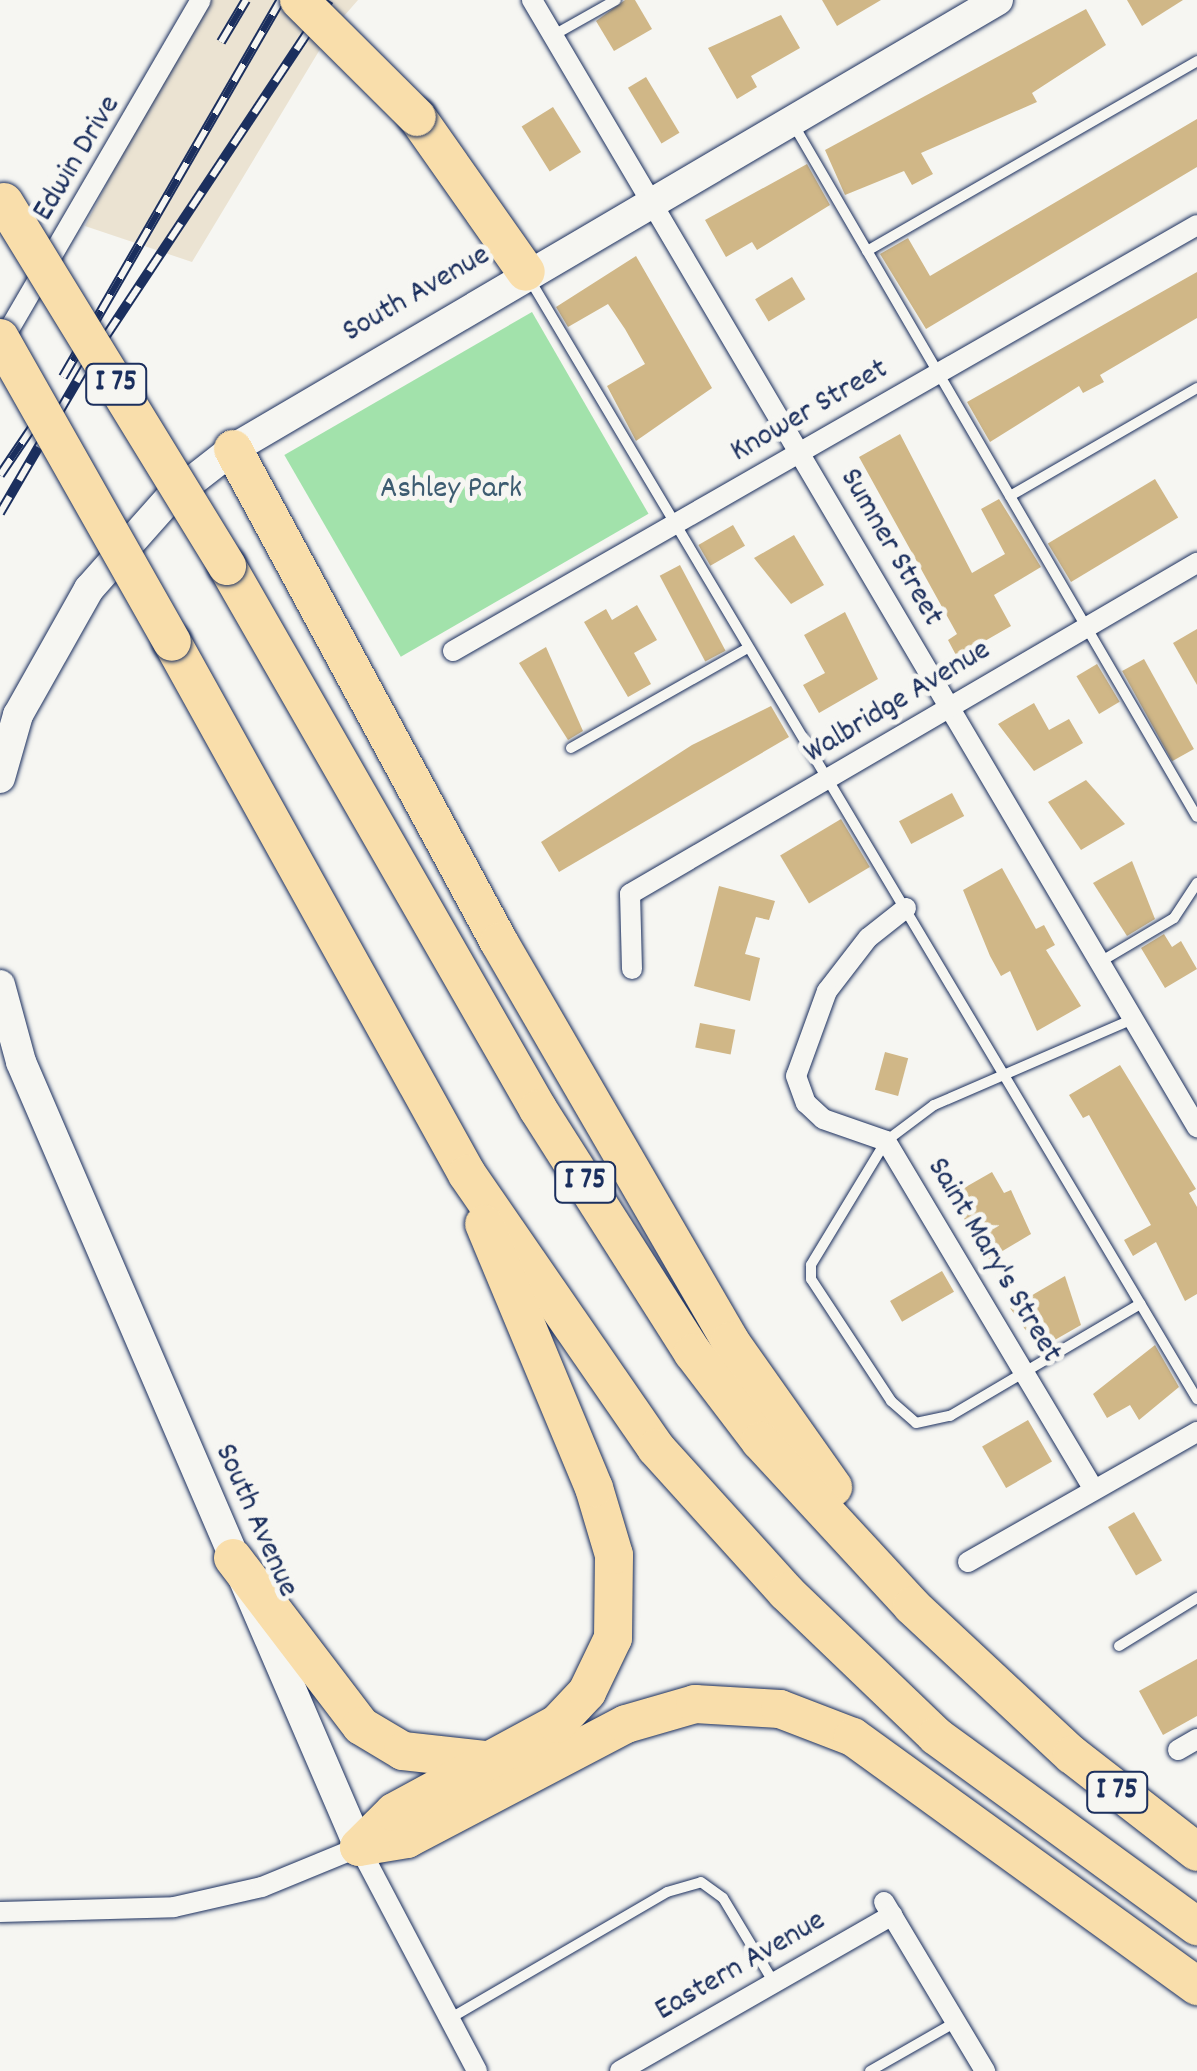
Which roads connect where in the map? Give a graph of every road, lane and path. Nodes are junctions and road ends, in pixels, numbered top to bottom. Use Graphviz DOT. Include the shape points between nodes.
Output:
graph roads {
  1 [pos="201,0"];
  2 [pos="299,0"];
  3 [pos="532,0"];
  4 [pos="616,0"];
  5 [pos="998,0"];
  6 [pos="553,36"];
  7 [pos="1197,61"];
  8 [pos="790,118"];
  9 [pos="2,199"];
  10 [pos="648,199"];
  11 [pos="1197,225"];
  12 [pos="867,251"];
  13 [pos="526,272"];
  14 [pos="0,342"];
  15 [pos="938,373"];
  16 [pos="1197,388"];
  17 [pos="232,449"];
  18 [pos="800,452"];
  19 [pos="1010,496"];
  20 [pos="671,526"];
  21 [pos="1197,563"];
  22 [pos="1086,627"];
  23 [pos="454,650"];
  24 [pos="744,650"];
  25 [pos="948,707"];
  26 [pos="571,748"];
  27 [pos="0,778"];
  28 [pos="829,778"];
  29 [pos="1197,817"];
  30 [pos="1197,883"];
  31 [pos="906,908"];
  32 [pos="1099,962"];
  33 [pos="632,969"];
  34 [pos="0,985"];
  35 [pos="1133,1019"];
  36 [pos="1006,1076"];
  37 [pos="1197,1127"];
  38 [pos="886,1141"];
  39 [pos="468,1174"];
  40 [pos="1140,1304"];
  41 [pos="1022,1368"];
  42 [pos="1197,1399"];
  43 [pos="1197,1432"];
  44 [pos="1094,1490"];
  45 [pos="233,1558"];
  46 [pos="968,1562"];
  47 [pos="1197,1598"];
  48 [pos="1119,1646"];
  49 [pos="1040,1727"];
  50 [pos="1197,1739"];
  51 [pos="1178,1750"];
  52 [pos="492,1760"];
  53 [pos="359,1847"];
  54 [pos="1197,1852"];
  55 [pos="0,1912"];
  56 [pos="1197,1926"];
  57 [pos="774,1983"];
  58 [pos="1197,1986"];
  59 [pos="448,2020"];
  60 [pos="956,2022"];
  61 [pos="476,2071"];
  62 [pos="620,2071"];
  63 [pos="870,2071"];
  64 [pos="985,2071"];
  1 -- 14 [label="street, Edwin Drive"];
  2 -- 13 [label="highway, bridge" via="417,118"];
  3 -- 6 [label="street, Sumner Street"];
  4 -- 6 [label="lane"];
  5 -- 8 [label="street, South Avenue"];
  6 -- 10 [label="street, Sumner Street"];
  7 -- 12 [label="lane"];
  8 -- 10 [label="street, South Avenue"];
  8 -- 12 [label="lane"];
  9 -- 49 [label="highway, I 75 / I 75, bridge" via="227,566 538,1109 693,1352 844,1535"];
  10 -- 13 [label="street, South Avenue"];
  10 -- 18 [label="street, Sumner Street"];
  11 -- 15 [label="street, Knower Street"];
  12 -- 15 [label="lane"];
  13 -- 17 [label="street, South Avenue"];
  13 -- 20 [label="lane"];
  14 -- 39 [label="highway, I 75, bridge"];
  15 -- 18 [label="street, Knower Street"];
  15 -- 19 [label="lane"];
  16 -- 19 [label="lane"];
  17 -- 27 [label="street, South Avenue" via="169,500 88,588 18,715"];
  17 -- 49 [label="highway" via="384,738 730,1341 884,1552"];
  18 -- 20 [label="street, Knower Street"];
  18 -- 25 [label="street, Sumner Street"];
  19 -- 22 [label="lane"];
  20 -- 23 [label="street, Knower Street"];
  20 -- 24 [label="lane"];
  21 -- 22 [label="street, Walbridge Avenue"];
  22 -- 25 [label="street, Walbridge Avenue"];
  22 -- 29 [label="lane"];
  24 -- 26 [label="lane"];
  24 -- 28 [label="lane"];
  25 -- 28 [label="street, Walbridge Avenue"];
  25 -- 32 [label="street, Sumner Street"];
  28 -- 31 [label="lane"];
  28 -- 33 [label="street, Walbridge Avenue" via="630,894"];
  30 -- 32 [label="lane" via="1174,918"];
  31 -- 36 [label="lane"];
  31 -- 38 [label="street, Saint Mary's Street" via="868,938 828,991 796,1076 806,1103 823,1118"];
  32 -- 35 [label="street, Sumner Street"];
  34 -- 45 [label="street, South Avenue" via="21,1062"];
  35 -- 36 [label="lane"];
  35 -- 37 [label="street, Sumner Street"];
  36 -- 38 [label="lane" via="934,1105"];
  36 -- 40 [label="lane"];
  38 -- 41 [label="street, Saint Mary's Street"];
  38 -- 41 [label="lane" via="811,1265 811,1279 891,1401 916,1423 934,1424"];
  39 -- 52 [label="highway" via="506,1287 594,1488 618,1606 604,1664 587,1692 557,1724"];
  39 -- 56 [label="highway, I 75" via="656,1448 786,1592 936,1736"];
  40 -- 41 [label="lane"];
  40 -- 42 [label="lane"];
  41 -- 44 [label="street, Saint Mary's Street"];
  43 -- 44 [label="street"];
  44 -- 46 [label="street"];
  45 -- 52 [label="highway" via="361,1726 402,1752"];
  45 -- 53 [label="street, South Avenue"];
  47 -- 48 [label="lane"];
  49 -- 54 [label="highway, I 75 / I 75"];
  50 -- 51 [label="street"];
  52 -- 53 [label="highway" via="394,1812"];
  53 -- 55 [label="street" via="262,1886 174,1907"];
  53 -- 58 [label="highway" via="407,1838 626,1724 695,1704 780,1709 852,1737"];
  53 -- 59 [label="street, South Avenue"];
  57 -- 59 [label="lane" via="723,1898 701,1882 667,1892"];
  57 -- 60 [label="street, Eastern Avenue" via="888,1909"];
  57 -- 62 [label="street, Eastern Avenue"];
  59 -- 61 [label="street, South Avenue"];
  60 -- 63 [label="lane"];
  60 -- 64 [label="street"];
}
